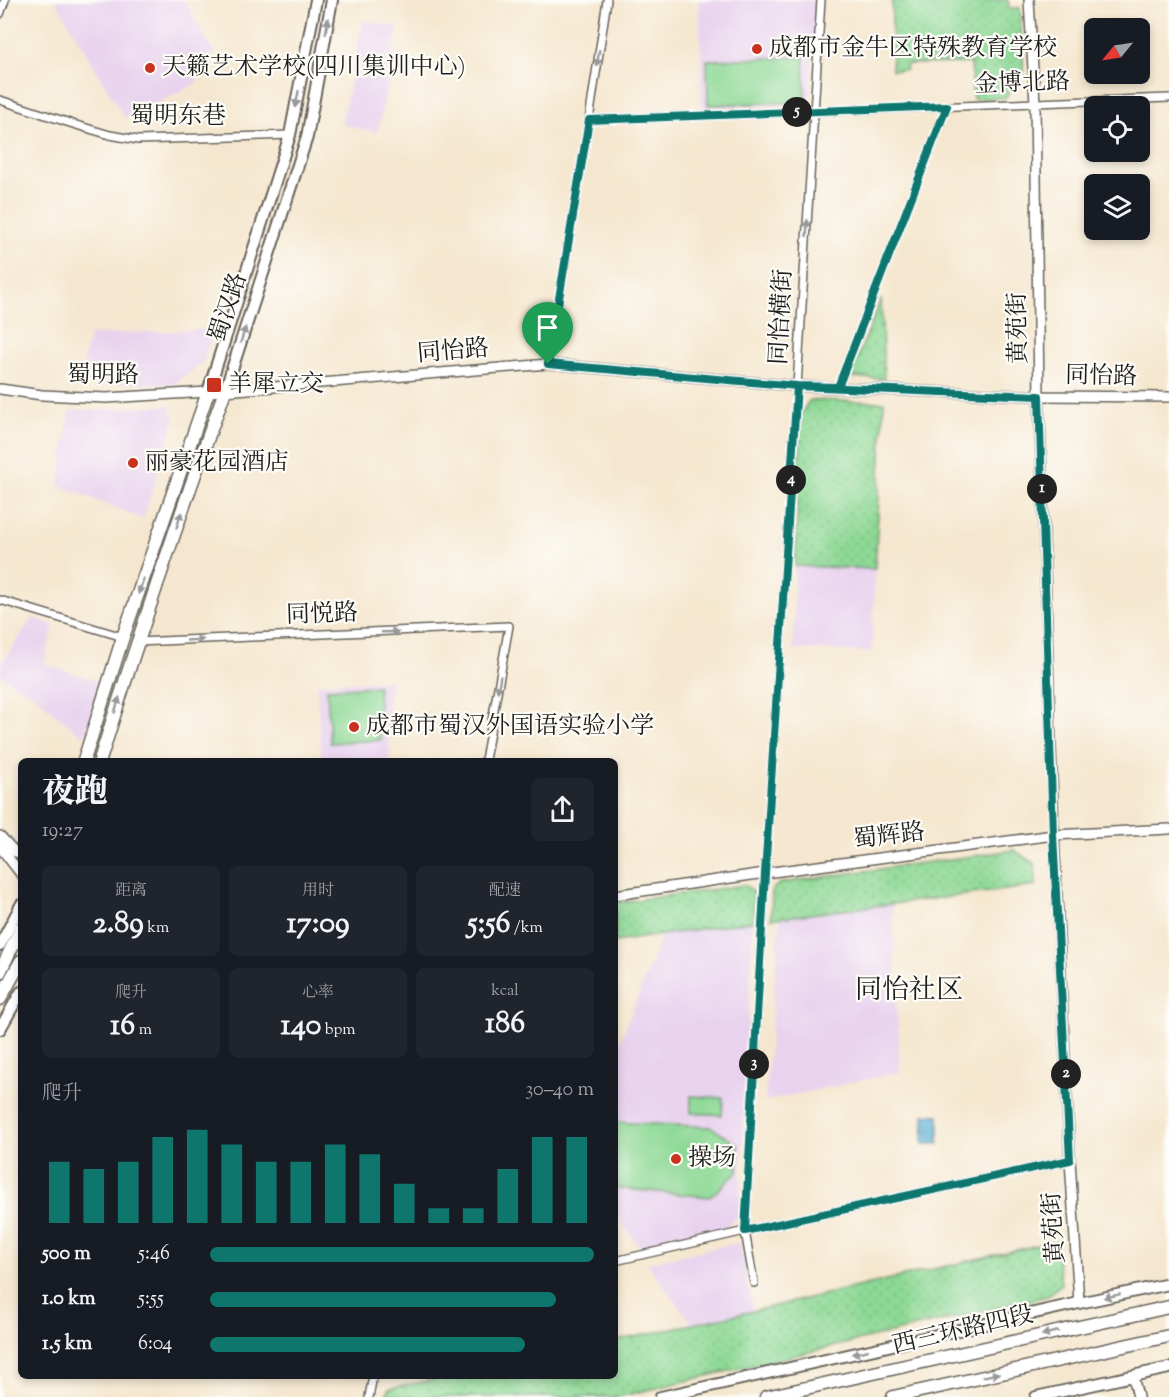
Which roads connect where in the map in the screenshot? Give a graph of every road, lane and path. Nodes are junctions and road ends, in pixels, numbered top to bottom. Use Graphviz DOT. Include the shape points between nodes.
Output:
graph roads {
  1 [pos="5,0"];
  2 [pos="316,0"];
  3 [pos="332,0"];
  4 [pos="607,0"];
  5 [pos="821,0"];
  6 [pos="1029,0"];
  7 [pos="0,14"];
  8 [pos="1169,98"];
  9 [pos="0,100"];
  10 [pos="1035,103"];
  11 [pos="947,106"];
  12 [pos="814,112"];
  13 [pos="589,120"];
  14 [pos="290,135"];
  15 [pos="548,364"];
  16 [pos="797,386"];
  17 [pos="838,387"];
  18 [pos="0,389"];
  19 [pos="225,391"];
  20 [pos="208,392"];
  21 [pos="1039,396"];
  22 [pos="1169,397"];
  23 [pos="0,600"];
  24 [pos="123,637"];
  25 [pos="137,642"];
  26 [pos="84,758"];
  27 [pos="100,758"];
  28 [pos="485,758"];
  29 [pos="1169,829"];
  30 [pos="1053,835"];
  31 [pos="0,836"];
  32 [pos="0,847"];
  33 [pos="18,853"];
  34 [pos="18,870"];
  35 [pos="765,873"];
  36 [pos="618,895"];
  37 [pos="18,911"];
  38 [pos="18,934"];
  39 [pos="0,945"];
  40 [pos="18,966"];
  41 [pos="0,972"];
  42 [pos="18,997"];
  43 [pos="0,999"];
  44 [pos="0,1029"];
  45 [pos="1070,1160"];
  46 [pos="745,1231"];
  47 [pos="618,1261"];
  48 [pos="754,1283"];
  49 [pos="1169,1284"];
  50 [pos="1079,1303"];
  51 [pos="1169,1307"];
  52 [pos="1169,1336"];
  53 [pos="1169,1368"];
  54 [pos="1133,1376"];
  55 [pos="372,1379"];
  56 [pos="369,1397"];
  57 [pos="661,1397"];
  58 [pos="766,1397"];
  59 [pos="893,1397"];
  60 [pos="1036,1397"];
  61 [pos="1138,1397"];
  1 -- 7 [label="street"];
  2 -- 14 [label="main road, 蜀汉路, one-way"];
  19 -- 3 [label="main road, 蜀汉路, one-way" via="307,137"];
  4 -- 13 [label="street, one-way"];
  5 -- 12 [label="street, 同怡横街"];
  6 -- 10 [label="street, 黄苑街"];
  8 -- 10 [label="street, 金博北路"];
  9 -- 14 [label="street, 蜀明东巷" via="138,140"];
  10 -- 11 [label="street, 金博北路"];
  10 -- 21 [label="street, 黄苑街"];
  11 -- 12 [label="street, 金博北路"];
  11 -- 17 [label="street"];
  12 -- 13 [label="street, 金博北路"];
  16 -- 12 [label="street, 同怡横街, one-way"];
  13 -- 15 [label="street"];
  14 -- 20 [label="main road, 蜀汉路"];
  15 -- 16 [label="street, 同怡路"];
  15 -- 19 [label="street, 同怡路"];
  16 -- 17 [label="street, 同怡路"];
  16 -- 35 [label="street, 同怡横街"];
  17 -- 21 [label="street, 同怡路"];
  18 -- 20 [label="street, 蜀明路" via="106,398"];
  19 -- 20 [label="street, 同怡路"];
  25 -- 19 [label="highway, 蜀汉路, one-way"];
  20 -- 24 [label="highway, 蜀汉路, one-way"];
  21 -- 22 [label="street, 同怡路"];
  21 -- 30 [label="street, 黄苑街"];
  23 -- 24 [label="street"];
  24 -- 26 [label="highway, 蜀汉路"];
  27 -- 25 [label="highway, 蜀汉路, one-way"];
  25 -- 28 [label="street, 同悦路, one-way" via="509,626"];
  29 -- 30 [label="street, 蜀辉路"];
  30 -- 35 [label="street, 蜀辉路"];
  30 -- 45 [label="street, 黄苑街"];
  31 -- 33 [label="street"];
  32 -- 34 [label="street"];
  35 -- 36 [label="street, 蜀辉路"];
  35 -- 46 [label="street, 同怡横街"];
  37 -- 39 [label="main road"];
  38 -- 41 [label="highway"];
  40 -- 43 [label="highway"];
  42 -- 44 [label="main road"];
  45 -- 46 [label="street"];
  45 -- 50 [label="street, 黄苑街"];
  46 -- 47 [label="street"];
  46 -- 48 [label="street, 同怡横街"];
  49 -- 50 [label="main road, one-way"];
  50 -- 57 [label="main road, one-way"];
  51 -- 58 [label="highway, 西三环路四段, one-way"];
  59 -- 52 [label="highway, 西三环路四段, one-way"];
  53 -- 54 [label="main road"];
  54 -- 60 [label="main road"];
  54 -- 61 [label="street"];
  55 -- 56 [label="street"];
}
